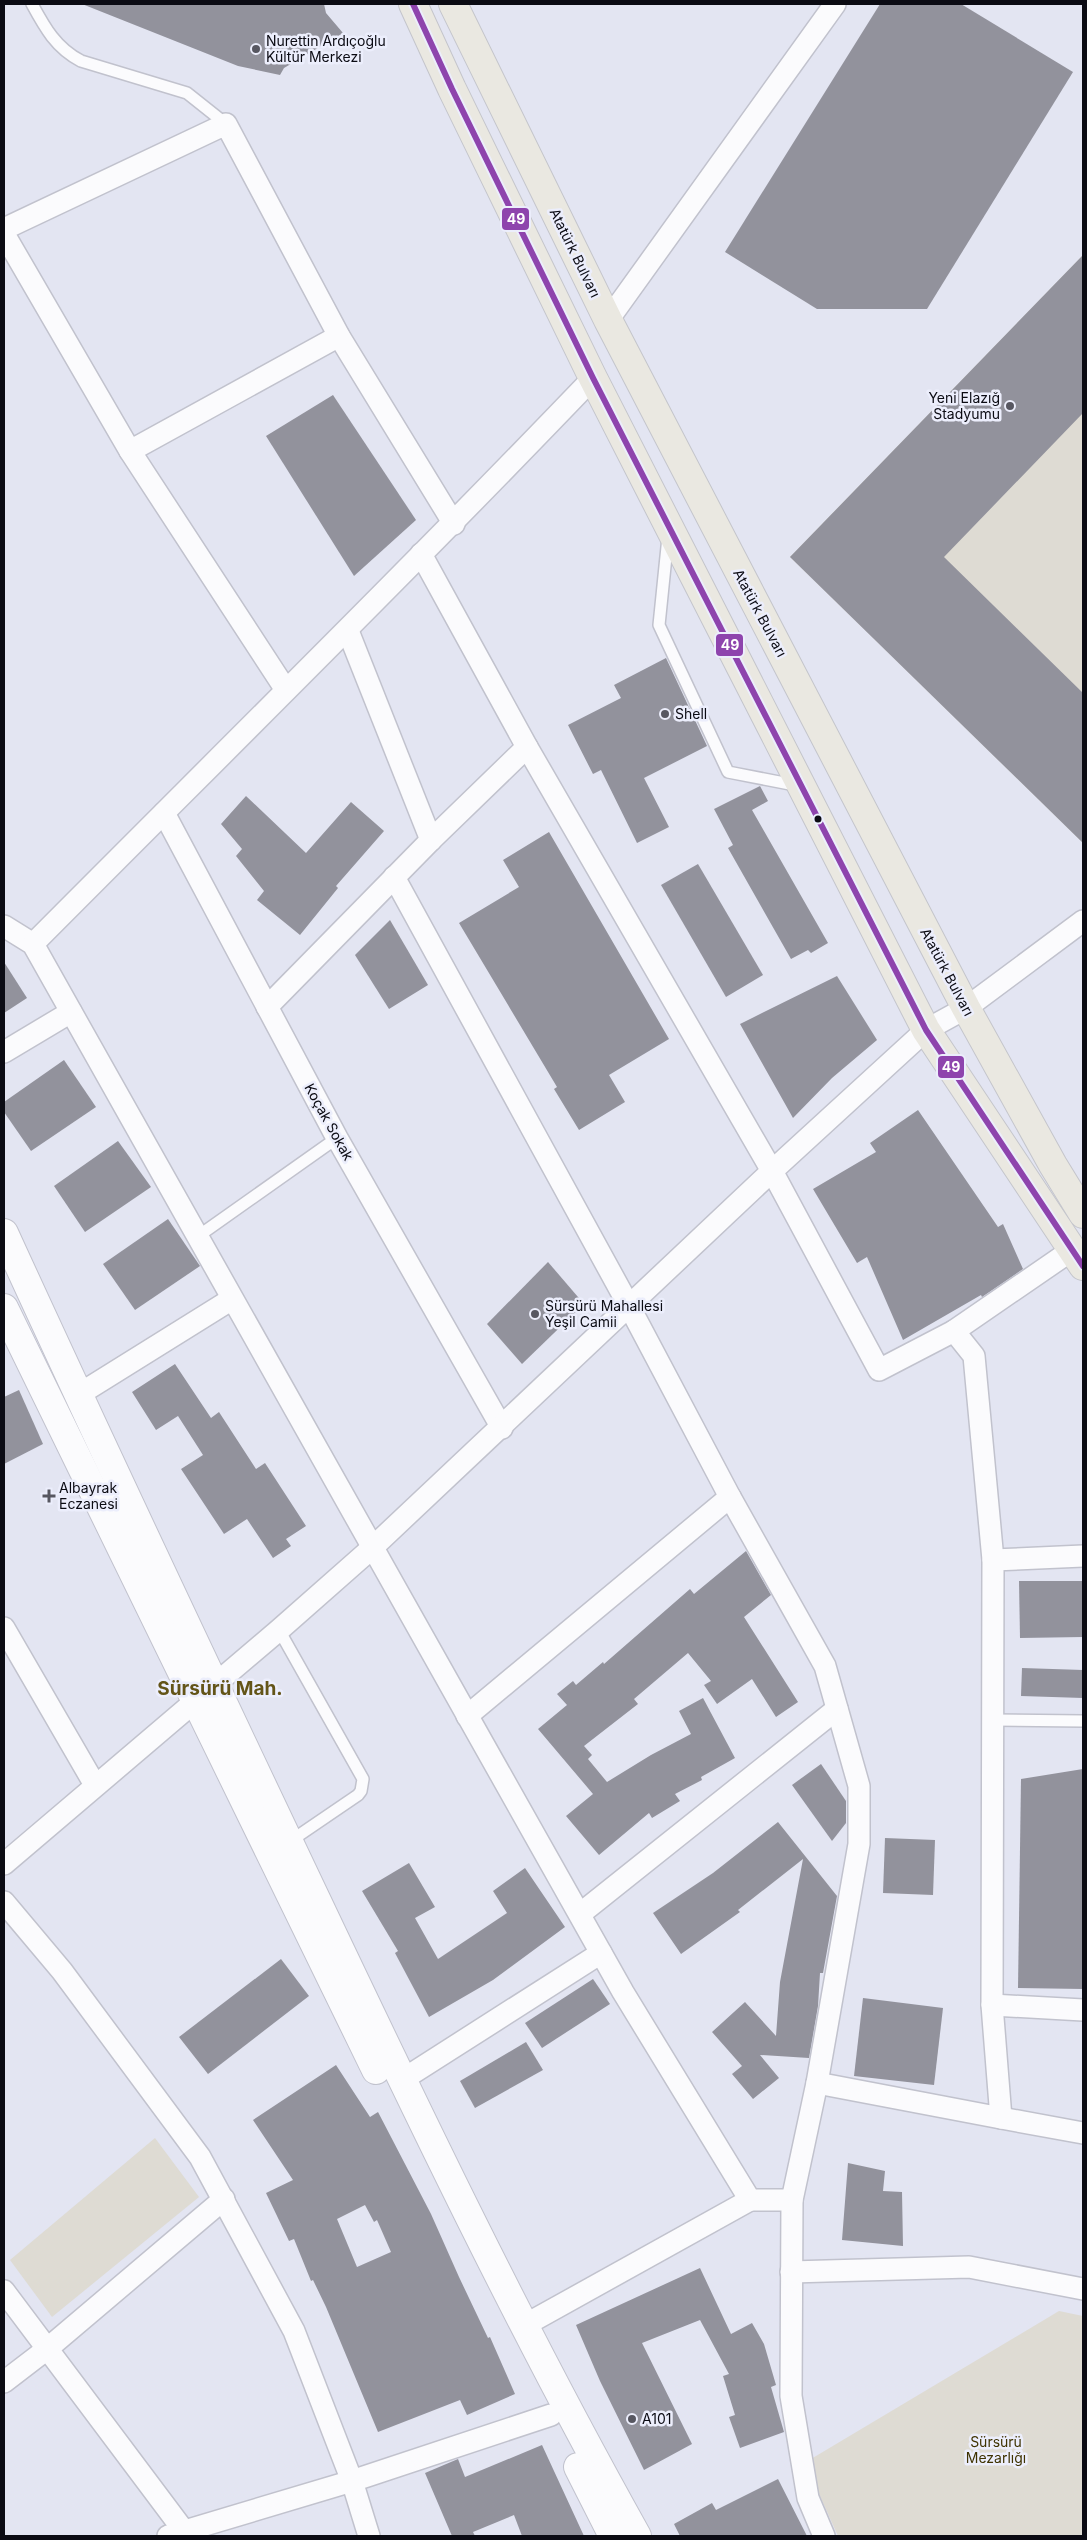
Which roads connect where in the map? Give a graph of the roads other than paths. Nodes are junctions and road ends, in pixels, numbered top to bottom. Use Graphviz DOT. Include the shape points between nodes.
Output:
graph roads {
  1 [pos="32,4"];
  2 [pos="413,4"];
  3 [pos="453,4"];
  4 [pos="835,4"];
  5 [pos="226,124"];
  6 [pos="4,229"];
  7 [pos="4,234"];
  8 [pos="608,320"];
  9 [pos="339,336"];
  10 [pos="593,378"];
  11 [pos="130,451"];
  12 [pos="454,524"];
  13 [pos="669,528"];
  14 [pos="421,554"];
  15 [pos="348,631"];
  16 [pos="286,690"];
  17 [pos="527,747"];
  18 [pos="802,787"];
  19 [pos="164,813"];
  20 [pos="430,840"];
  21 [pos="394,877"];
  22 [pos="1083,921"];
  23 [pos="4,926"];
  24 [pos="33,944"];
  25 [pos="267,1007"];
  26 [pos="966,1008"];
  27 [pos="71,1012"];
  28 [pos="926,1030"];
  29 [pos="4,1052"];
  30 [pos="337,1138"];
  31 [pos="772,1171"];
  32 [pos="1083,1214"];
  33 [pos="4,1233"];
  34 [pos="197,1237"];
  35 [pos="1078,1258"];
  36 [pos="232,1299"];
  37 [pos="629,1306"];
  38 [pos="4,1308"];
  39 [pos="954,1331"];
  40 [pos="78,1395"];
  41 [pos="502,1428"];
  42 [pos="730,1497"];
  43 [pos="372,1548"];
  44 [pos="1083,1556"];
  45 [pos="993,1560"];
  46 [pos="4,1628"];
  47 [pos="279,1630"];
  48 [pos="205,1692"];
  49 [pos="837,1709"];
  50 [pos="467,1716"];
  51 [pos="993,1720"];
  52 [pos="1083,1721"];
  53 [pos="95,1785"];
  54 [pos="289,1842"];
  55 [pos="4,1864"];
  56 [pos="4,1902"];
  57 [pos="580,1914"];
  58 [pos="601,1953"];
  59 [pos="992,2005"];
  60 [pos="1083,2010"];
  61 [pos="402,2080"];
  62 [pos="817,2083"];
  63 [pos="1001,2118"];
  64 [pos="1083,2133"];
  65 [pos="224,2199"];
  66 [pos="750,2200"];
  67 [pos="792,2200"];
  68 [pos="792,2272"];
  69 [pos="1083,2288"];
  70 [pos="4,2291"];
  71 [pos="525,2325"];
  72 [pos="47,2349"];
  73 [pos="4,2382"];
  74 [pos="551,2414"];
  75 [pos="352,2481"];
  76 [pos="176,2534"];
  77 [pos="369,2536"];
  78 [pos="613,2536"];
  79 [pos="637,2536"];
  80 [pos="824,2536"];
  1 -- 5 [label="lane" via="48,33 70,56 187,93"];
  2 -- 10 [label="main road"];
  3 -- 8 [label="main road, Atatürk Bulvarı"];
  4 -- 8 [label="street"];
  5 -- 6 [label="street"];
  5 -- 9 [label="street"];
  7 -- 11 [label="street"];
  8 -- 26 [label="main road, Atatürk Bulvarı"];
  9 -- 11 [label="street"];
  9 -- 12 [label="street"];
  10 -- 12 [label="street"];
  10 -- 13 [label="main road"];
  11 -- 16 [label="street"];
  12 -- 14 [label="street"];
  13 -- 18 [label="main road"];
  13 -- 18 [label="lane" via="659,625 728,772"];
  14 -- 15 [label="street"];
  14 -- 17 [label="street"];
  15 -- 16 [label="street"];
  15 -- 20 [label="street"];
  16 -- 19 [label="street"];
  17 -- 20 [label="street"];
  17 -- 31 [label="street"];
  18 -- 28 [label="main road"];
  19 -- 24 [label="street"];
  19 -- 25 [label="street, Koçak Sokak"];
  20 -- 21 [label="street"];
  21 -- 25 [label="street"];
  21 -- 37 [label="street"];
  22 -- 26 [label="street"];
  23 -- 24 [label="street"];
  24 -- 27 [label="street"];
  25 -- 30 [label="street, Koçak Sokak"];
  26 -- 28 [label="street"];
  26 -- 32 [label="main road, Atatürk Bulvarı"];
  27 -- 29 [label="street"];
  27 -- 34 [label="street"];
  28 -- 31 [label="street"];
  28 -- 35 [label="main road"];
  30 -- 34 [label="lane"];
  30 -- 41 [label="street, Koçak Sokak"];
  31 -- 37 [label="street"];
  31 -- 39 [label="street" via="879,1370"];
  33 -- 40 [label="main road"];
  34 -- 36 [label="street"];
  35 -- 39 [label="street"];
  36 -- 40 [label="street"];
  36 -- 43 [label="street"];
  37 -- 41 [label="street"];
  37 -- 42 [label="street"];
  38 -- 48 [label="main road"];
  39 -- 45 [label="street" via="974,1356"];
  40 -- 48 [label="main road"];
  41 -- 43 [label="street"];
  42 -- 49 [label="street" via="825,1666"];
  42 -- 50 [label="street"];
  43 -- 47 [label="street"];
  43 -- 50 [label="street"];
  44 -- 45 [label="street"];
  45 -- 51 [label="street"];
  46 -- 53 [label="street"];
  47 -- 48 [label="street"];
  47 -- 54 [label="lane" via="363,1779 358,1795"];
  48 -- 53 [label="street"];
  48 -- 54 [label="main road"];
  48 -- 74 [label="main road" via="373,2063"];
  49 -- 57 [label="street"];
  49 -- 62 [label="street" via="859,1786 859,1844"];
  50 -- 57 [label="street"];
  51 -- 52 [label="lane"];
  51 -- 59 [label="street"];
  53 -- 55 [label="street"];
  54 -- 61 [label="main road"];
  56 -- 65 [label="street" via="62,1971 137,2071 200,2157"];
  57 -- 58 [label="street"];
  58 -- 61 [label="street"];
  58 -- 66 [label="street"];
  59 -- 60 [label="street"];
  59 -- 63 [label="street"];
  61 -- 71 [label="main road"];
  62 -- 63 [label="street"];
  62 -- 67 [label="street"];
  63 -- 64 [label="street"];
  65 -- 72 [label="street"];
  65 -- 75 [label="street" via="294,2331"];
  66 -- 67 [label="street"];
  66 -- 71 [label="street"];
  67 -- 68 [label="street"];
  68 -- 69 [label="street" via="968,2267"];
  68 -- 80 [label="street" via="791,2396 808,2498"];
  70 -- 72 [label="street"];
  71 -- 79 [label="main road" via="577,2429"];
  72 -- 73 [label="street"];
  72 -- 76 [label="street"];
  74 -- 75 [label="street"];
  74 -- 78 [label="main road"];
  75 -- 76 [label="street"];
  75 -- 77 [label="street"];
}
